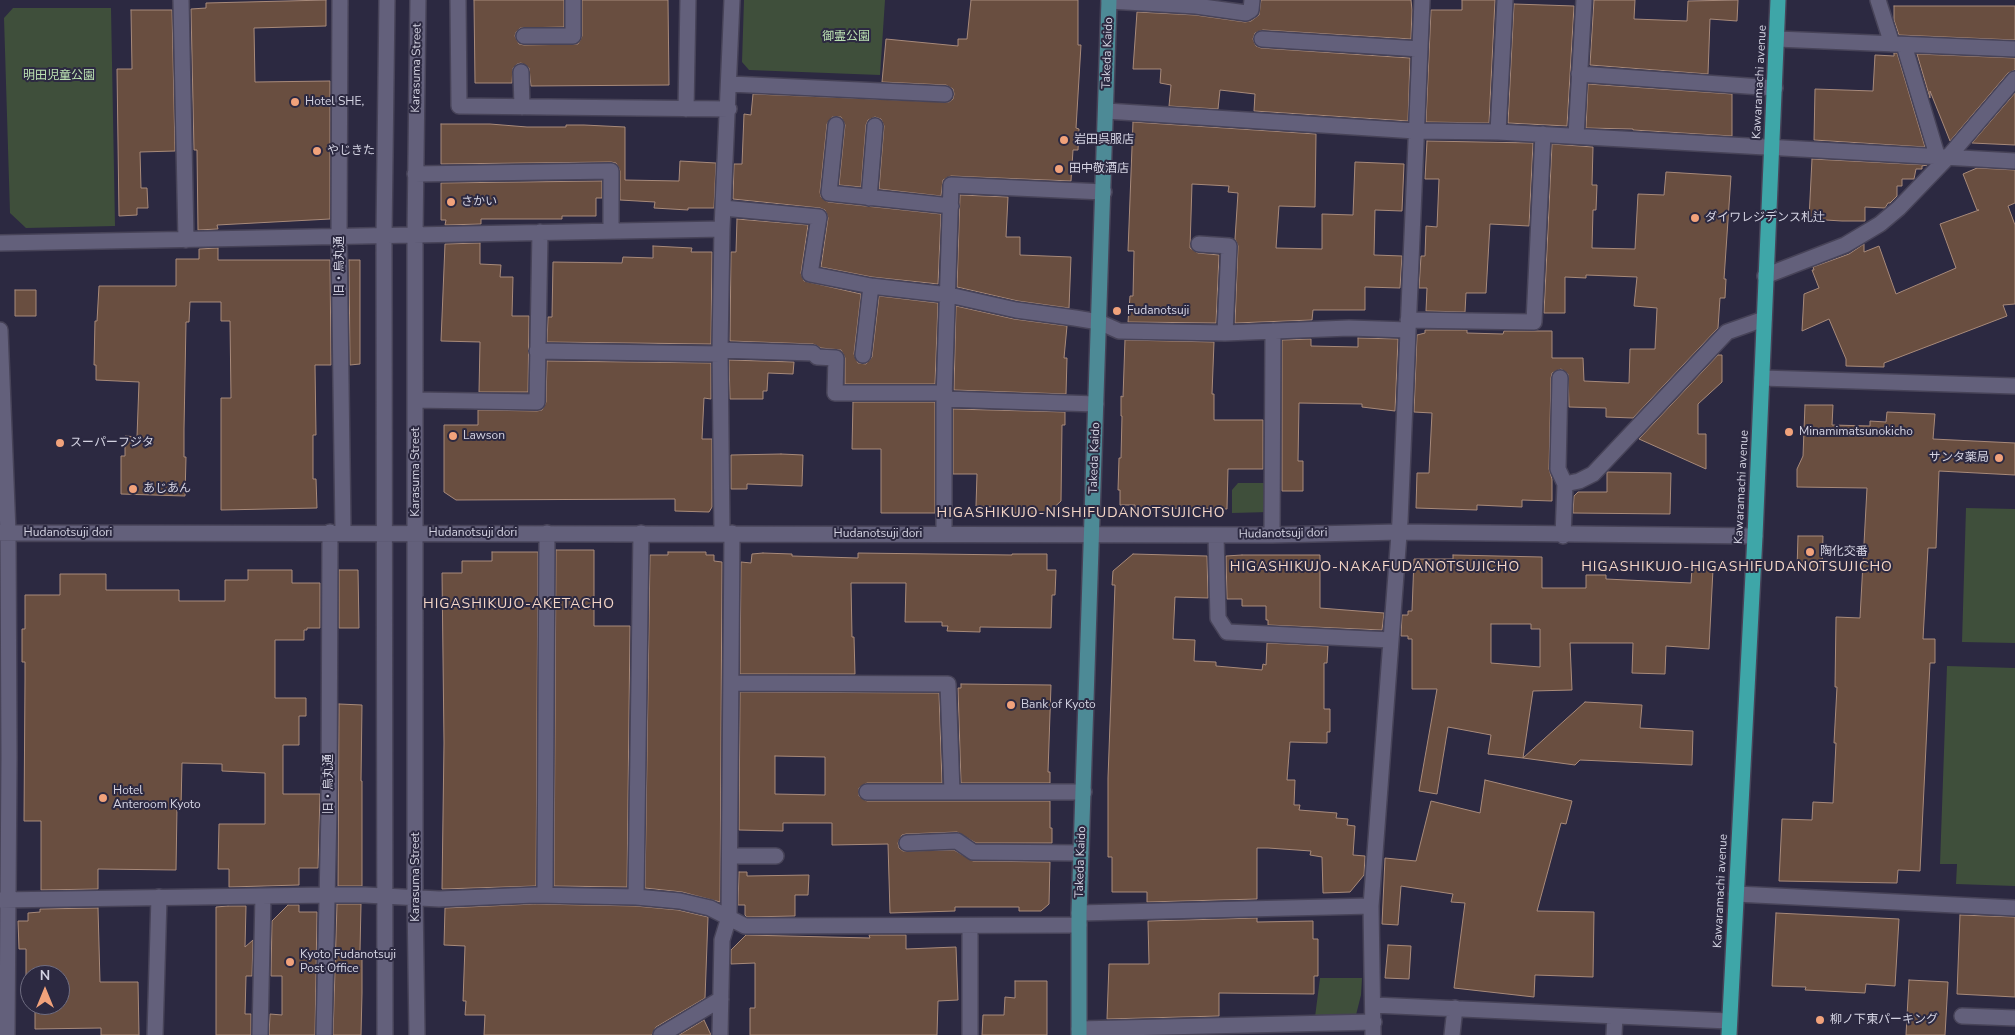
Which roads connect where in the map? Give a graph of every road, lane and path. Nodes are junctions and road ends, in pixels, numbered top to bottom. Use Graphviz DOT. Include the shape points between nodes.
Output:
graph roads {
  1 [pos="181,0"];
  2 [pos="340,0"];
  3 [pos="387,0"];
  4 [pos="418,0"];
  5 [pos="458,0"];
  6 [pos="572,0"];
  7 [pos="688,0"];
  8 [pos="732,0"];
  9 [pos="1109,0"];
  10 [pos="1252,0"];
  11 [pos="1422,0"];
  12 [pos="1505,0"];
  13 [pos="1584,0"];
  14 [pos="1778,0"];
  15 [pos="1878,0"];
  16 [pos="524,36"];
  17 [pos="1262,39"];
  18 [pos="1777,39"];
  19 [pos="1898,45"];
  20 [pos="1420,49"];
  21 [pos="2015,49"];
  22 [pos="521,72"];
  23 [pos="1579,74"];
  24 [pos="2015,79"];
  25 [pos="730,84"];
  26 [pos="1775,88"];
  27 [pos="945,94"];
  28 [pos="522,107"];
  29 [pos="686,109"];
  30 [pos="729,109"];
  31 [pos="1106,111"];
  32 [pos="836,126"];
  33 [pos="875,126"];
  34 [pos="1416,131"];
  35 [pos="1498,132"];
  36 [pos="1543,134"];
  37 [pos="1576,136"];
  38 [pos="1772,147"];
  39 [pos="1943,155"];
  40 [pos="2015,160"];
  41 [pos="415,174"];
  42 [pos="1104,192"];
  43 [pos="869,198"];
  44 [pos="951,206"];
  45 [pos="724,208"];
  46 [pos="722,229"];
  47 [pos="611,230"];
  48 [pos="540,232"];
  49 [pos="415,234"];
  50 [pos="384,235"];
  51 [pos="340,237"];
  52 [pos="186,240"];
  53 [pos="0,243"];
  54 [pos="1199,244"];
  55 [pos="1765,276"];
  56 [pos="871,286"];
  57 [pos="949,295"];
  58 [pos="1764,319"];
  59 [pos="1099,322"];
  60 [pos="1408,325"];
  61 [pos="0,330"];
  62 [pos="1273,331"];
  63 [pos="1225,333"];
  64 [pos="537,351"];
  65 [pos="720,352"];
  66 [pos="863,355"];
  67 [pos="1560,378"];
  68 [pos="1762,378"];
  69 [pos="2015,386"];
  70 [pos="944,396"];
  71 [pos="415,400"];
  72 [pos="1096,404"];
  73 [pos="1565,484"];
  74 [pos="336,532"];
  75 [pos="384,532"];
  76 [pos="416,532"];
  77 [pos="1399,532"];
  78 [pos="4,533"];
  79 [pos="547,533"];
  80 [pos="641,533"];
  81 [pos="726,533"];
  82 [pos="944,534"];
  83 [pos="1092,534"];
  84 [pos="1216,535"];
  85 [pos="1272,535"];
  86 [pos="1563,536"];
  87 [pos="1755,536"];
  88 [pos="1391,640"];
  89 [pos="732,683"];
  90 [pos="5,757"];
  91 [pos="867,792"];
  92 [pos="952,792"];
  93 [pos="1084,792"];
  94 [pos="907,843"];
  95 [pos="1081,853"];
  96 [pos="730,856"];
  97 [pos="776,856"];
  98 [pos="1736,894"];
  99 [pos="327,895"];
  100 [pos="263,896"];
  101 [pos="386,896"];
  102 [pos="545,896"];
  103 [pos="159,897"];
  104 [pos="636,897"];
  105 [pos="415,898"];
  106 [pos="4,900"];
  107 [pos="1371,906"];
  108 [pos="2015,908"];
  109 [pos="729,917"];
  110 [pos="1079,919"];
  111 [pos="970,926"];
  112 [pos="720,999"];
  113 [pos="1373,1005"];
  114 [pos="1455,1008"];
  115 [pos="1615,1016"];
  116 [pos="1962,1016"];
  117 [pos="2015,1018"];
  118 [pos="1729,1028"];
  119 [pos="1374,1029"];
  120 [pos="1079,1032"];
  121 [pos="7,1035"];
  122 [pos="155,1035"];
  123 [pos="260,1035"];
  124 [pos="324,1035"];
  125 [pos="385,1035"];
  126 [pos="417,1035"];
  127 [pos="661,1035"];
  128 [pos="720,1035"];
  129 [pos="970,1035"];
  130 [pos="1452,1035"];
  131 [pos="1614,1035"];
  1 -- 52 [label="street"];
  2 -- 51 [label="street, 旧・烏丸通"];
  3 -- 50 [label="street"];
  4 -- 41 [label="street, Karasuma Street"];
  5 -- 28 [label="street" via="459,106"];
  6 -- 16 [label="street" via="573,36"];
  7 -- 29 [label="street"];
  8 -- 25 [label="street"];
  9 -- 10 [label="street" via="1246,13 1251,10"];
  9 -- 31 [label="main road, Takeda Kaido"];
  11 -- 20 [label="street"];
  12 -- 35 [label="street"];
  13 -- 23 [label="street"];
  14 -- 18 [label="highway, Kawaramachi avenue"];
  15 -- 19 [label="street"];
  17 -- 20 [label="street"];
  18 -- 19 [label="street"];
  18 -- 26 [label="highway, Kawaramachi avenue"];
  19 -- 21 [label="street"];
  19 -- 39 [label="street"];
  20 -- 34 [label="street"];
  22 -- 28 [label="street"];
  23 -- 26 [label="street"];
  23 -- 37 [label="street"];
  24 -- 39 [label="street"];
  25 -- 27 [label="street"];
  25 -- 30 [label="street"];
  26 -- 38 [label="highway, Kawaramachi avenue"];
  28 -- 29 [label="street"];
  29 -- 30 [label="street"];
  30 -- 45 [label="street"];
  31 -- 34 [label="street"];
  31 -- 42 [label="main road, Takeda Kaido"];
  32 -- 43 [label="street" via="829,193"];
  33 -- 43 [label="street"];
  34 -- 35 [label="street"];
  34 -- 60 [label="street"];
  35 -- 36 [label="street"];
  36 -- 37 [label="street"];
  36 -- 60 [label="street" via="1534,322"];
  37 -- 38 [label="street"];
  38 -- 39 [label="street"];
  38 -- 55 [label="highway, Kawaramachi avenue"];
  39 -- 40 [label="street"];
  39 -- 55 [label="street" via="1899,208 1880,224 1845,245"];
  41 -- 47 [label="street" via="611,171"];
  41 -- 49 [label="street, Karasuma Street"];
  42 -- 44 [label="street" via="951,185"];
  42 -- 59 [label="main road, Takeda Kaido"];
  43 -- 44 [label="street"];
  44 -- 57 [label="street"];
  45 -- 46 [label="street"];
  45 -- 56 [label="street" via="818,218 810,274"];
  46 -- 47 [label="street"];
  46 -- 65 [label="street"];
  47 -- 48 [label="street"];
  48 -- 49 [label="street"];
  48 -- 64 [label="street"];
  49 -- 50 [label="street"];
  49 -- 71 [label="street, Karasuma Street"];
  50 -- 51 [label="street"];
  50 -- 75 [label="street"];
  51 -- 52 [label="street"];
  51 -- 74 [label="street, 旧・烏丸通"];
  52 -- 53 [label="street"];
  54 -- 63 [label="street" via="1229,246"];
  55 -- 58 [label="highway, Kawaramachi avenue"];
  56 -- 57 [label="street"];
  56 -- 66 [label="street"];
  57 -- 59 [label="street" via="1016,310"];
  57 -- 70 [label="street"];
  58 -- 68 [label="highway, Kawaramachi avenue"];
  58 -- 73 [label="street" via="1727,332 1593,474"];
  59 -- 63 [label="street" via="1119,331"];
  59 -- 72 [label="main road, Takeda Kaido"];
  60 -- 62 [label="street"];
  60 -- 77 [label="street"];
  61 -- 78 [label="street"];
  62 -- 63 [label="street"];
  62 -- 85 [label="street"];
  64 -- 65 [label="street"];
  64 -- 71 [label="street" via="537,402"];
  65 -- 70 [label="street" via="813,353 836,358 835,393"];
  65 -- 81 [label="street"];
  67 -- 73 [label="street" via="1558,468"];
  68 -- 69 [label="street"];
  68 -- 87 [label="highway, Kawaramachi avenue"];
  70 -- 72 [label="street"];
  70 -- 82 [label="street"];
  71 -- 76 [label="street, Karasuma Street"];
  72 -- 83 [label="main road, Takeda Kaido"];
  73 -- 86 [label="street"];
  74 -- 75 [label="street, Hudanotsuji dori"];
  74 -- 78 [label="street, Hudanotsuji dori"];
  74 -- 99 [label="street, 旧・烏丸通"];
  75 -- 76 [label="street, Hudanotsuji dori"];
  75 -- 101 [label="street"];
  76 -- 79 [label="street, Hudanotsuji dori"];
  76 -- 105 [label="street, Karasuma Street"];
  77 -- 85 [label="street, Hudanotsuji dori"];
  77 -- 86 [label="street, Hudanotsuji dori"];
  77 -- 88 [label="street"];
  78 -- 90 [label="street"];
  79 -- 80 [label="street, Hudanotsuji dori"];
  79 -- 102 [label="street"];
  80 -- 81 [label="street, Hudanotsuji dori"];
  80 -- 104 [label="street"];
  81 -- 82 [label="street, Hudanotsuji dori"];
  81 -- 89 [label="street"];
  82 -- 83 [label="street, Hudanotsuji dori"];
  83 -- 84 [label="street, Hudanotsuji dori"];
  83 -- 93 [label="main road, Takeda Kaido"];
  84 -- 85 [label="street, Hudanotsuji dori"];
  84 -- 88 [label="street" via="1218,618 1227,632"];
  86 -- 87 [label="street, Hudanotsuji dori"];
  87 -- 98 [label="highway, Kawaramachi avenue"];
  88 -- 107 [label="street"];
  89 -- 92 [label="street" via="948,684"];
  89 -- 96 [label="street"];
  90 -- 106 [label="street"];
  91 -- 92 [label="street"];
  92 -- 93 [label="street"];
  93 -- 95 [label="main road, Takeda Kaido"];
  94 -- 95 [label="street" via="956,841 973,852"];
  95 -- 110 [label="main road, Takeda Kaido"];
  96 -- 97 [label="street"];
  96 -- 109 [label="street"];
  98 -- 108 [label="street"];
  98 -- 118 [label="highway, Kawaramachi avenue"];
  99 -- 100 [label="street"];
  99 -- 101 [label="street"];
  99 -- 124 [label="street, 旧・烏丸通"];
  100 -- 103 [label="street"];
  100 -- 123 [label="street"];
  101 -- 105 [label="street"];
  101 -- 125 [label="street"];
  102 -- 104 [label="street"];
  102 -- 105 [label="street"];
  103 -- 106 [label="street"];
  103 -- 122 [label="street"];
  104 -- 109 [label="street" via="680,900"];
  105 -- 126 [label="street, Karasuma Street"];
  106 -- 121 [label="street"];
  107 -- 110 [label="street"];
  107 -- 113 [label="street"];
  109 -- 111 [label="street" via="745,926"];
  109 -- 112 [label="street" via="722,940"];
  110 -- 111 [label="street"];
  110 -- 120 [label="main road, Takeda Kaido"];
  111 -- 129 [label="street"];
  112 -- 127 [label="street"];
  112 -- 128 [label="street"];
  113 -- 114 [label="street"];
  113 -- 119 [label="street"];
  114 -- 115 [label="street"];
  114 -- 130 [label="street"];
  115 -- 118 [label="street"];
  115 -- 131 [label="street"];
  116 -- 117 [label="street"];
  119 -- 120 [label="street"];
}
